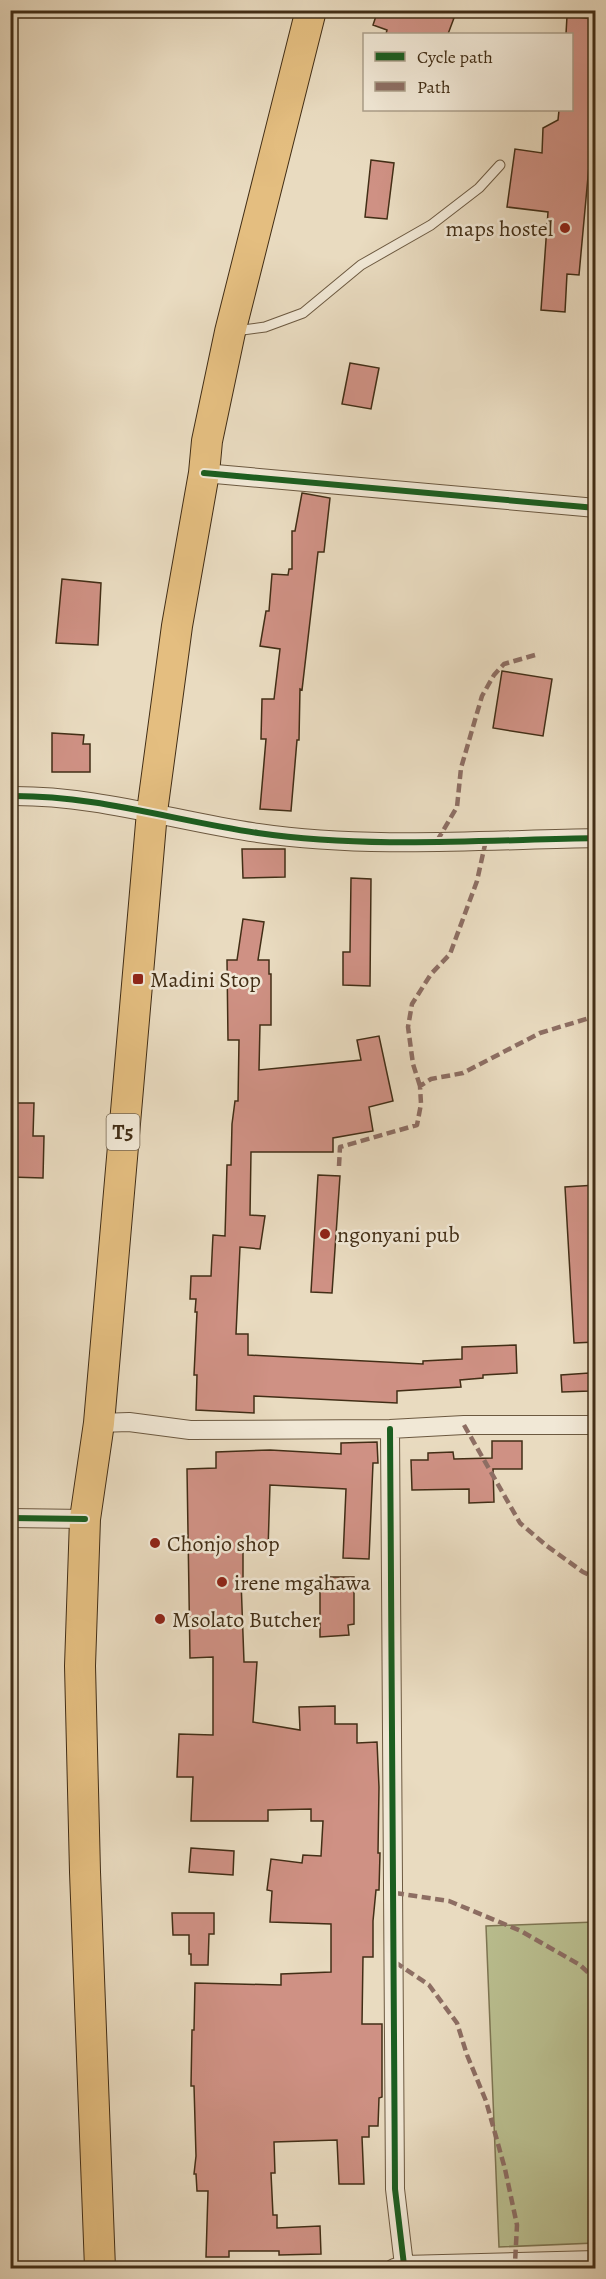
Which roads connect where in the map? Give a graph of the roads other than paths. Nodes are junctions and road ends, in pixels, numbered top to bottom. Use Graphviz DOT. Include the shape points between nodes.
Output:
graph roads {
  1 [pos="311,10"];
  2 [pos="500,165"];
  3 [pos="230,332"];
  4 [pos="204,473"];
  5 [pos="596,508"];
  6 [pos="10,796"];
  7 [pos="152,812"];
  8 [pos="596,838"];
  9 [pos="99,1422"];
  10 [pos="596,1425"];
  11 [pos="390,1429"];
  12 [pos="10,1518"];
  13 [pos="85,1519"];
  14 [pos="596,2260"];
  15 [pos="398,2267"];
  16 [pos="100,2268"];
  1 -- 3 [label="highway, T5"];
  2 -- 3 [label="lane" via="479,188 431,225 361,265 303,313 265,327"];
  3 -- 4 [label="highway, T5"];
  4 -- 5 [label="street"];
  4 -- 7 [label="highway, T5" via="177,626"];
  6 -- 7 [label="street" via="48,796"];
  7 -- 8 [label="street" via="258,833 366,842"];
  7 -- 9 [label="highway, T5"];
  9 -- 11 [label="street" via="190,1430"];
  9 -- 13 [label="highway, T5"];
  10 -- 11 [label="street"];
  11 -- 15 [label="street"];
  12 -- 13 [label="street"];
  13 -- 16 [label="highway, T5" via="81,1689"];
  14 -- 15 [label="street"];
}
